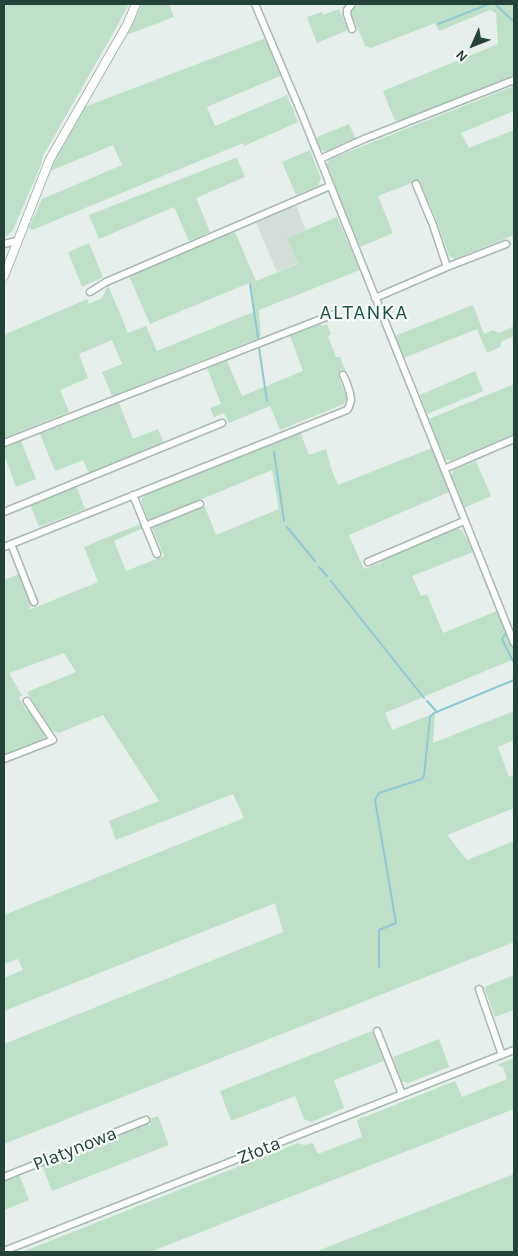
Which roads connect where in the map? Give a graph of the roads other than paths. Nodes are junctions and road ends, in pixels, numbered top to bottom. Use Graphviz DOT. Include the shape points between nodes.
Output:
graph roads {
  1 [pos="136,4"];
  2 [pos="255,4"];
  3 [pos="352,4"];
  4 [pos="352,29"];
  5 [pos="514,80"];
  6 [pos="320,159"];
  7 [pos="416,184"];
  8 [pos="330,186"];
  9 [pos="17,241"];
  10 [pos="4,244"];
  11 [pos="506,244"];
  12 [pos="447,267"];
  13 [pos="4,276"];
  14 [pos="90,292"];
  15 [pos="375,298"];
  16 [pos="334,314"];
  17 [pos="343,376"];
  18 [pos="222,423"];
  19 [pos="514,439"];
  20 [pos="4,443"];
  21 [pos="444,469"];
  22 [pos="133,495"];
  23 [pos="200,504"];
  24 [pos="4,512"];
  25 [pos="464,521"];
  26 [pos="146,526"];
  27 [pos="11,544"];
  28 [pos="4,547"];
  29 [pos="157,554"];
  30 [pos="368,562"];
  31 [pos="34,602"];
  32 [pos="514,642"];
  33 [pos="27,701"];
  34 [pos="4,759"];
  35 [pos="479,990"];
  36 [pos="377,1031"];
  37 [pos="514,1050"];
  38 [pos="502,1055"];
  39 [pos="402,1094"];
  40 [pos="146,1120"];
  41 [pos="4,1177"];
  42 [pos="4,1251"];
  1 -- 9 [label="street" via="127,25 54,149"];
  2 -- 6 [label="street"];
  3 -- 4 [label="street" via="347,14"];
  5 -- 6 [label="street"];
  6 -- 8 [label="street"];
  7 -- 12 [label="street"];
  8 -- 14 [label="street" via="106,282"];
  8 -- 15 [label="street"];
  9 -- 10 [label="street"];
  9 -- 13 [label="street"];
  11 -- 12 [label="street"];
  12 -- 15 [label="street"];
  15 -- 21 [label="street"];
  16 -- 20 [label="street"];
  17 -- 22 [label="street" via="351,400 346,410"];
  18 -- 24 [label="street"];
  19 -- 21 [label="street"];
  21 -- 25 [label="street"];
  22 -- 26 [label="street"];
  22 -- 27 [label="street"];
  23 -- 26 [label="street"];
  25 -- 30 [label="street"];
  25 -- 32 [label="street"];
  26 -- 29 [label="street"];
  27 -- 28 [label="street"];
  27 -- 31 [label="street"];
  33 -- 34 [label="street" via="53,740"];
  35 -- 38 [label="street"];
  36 -- 39 [label="street"];
  37 -- 38 [label="street, Złota"];
  38 -- 39 [label="street, Złota"];
  39 -- 42 [label="street, Złota"];
  40 -- 41 [label="street, Platynowa"];
}
